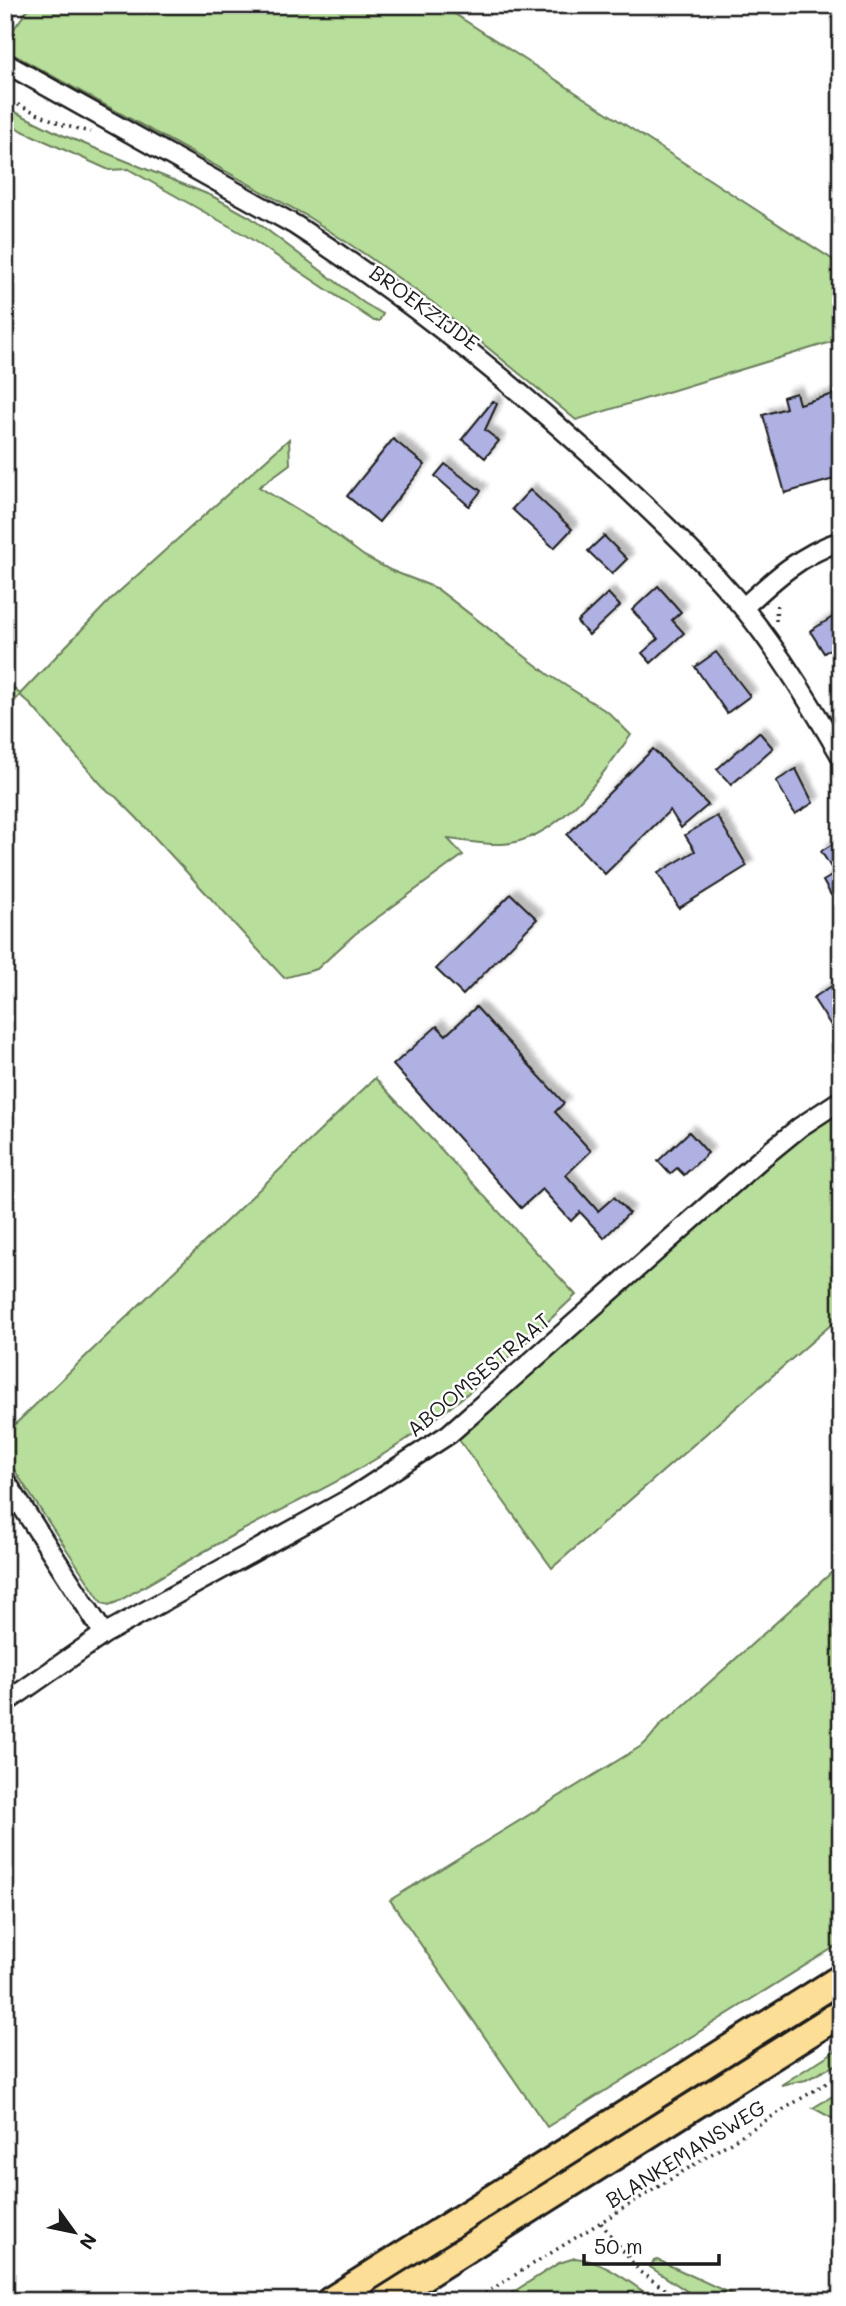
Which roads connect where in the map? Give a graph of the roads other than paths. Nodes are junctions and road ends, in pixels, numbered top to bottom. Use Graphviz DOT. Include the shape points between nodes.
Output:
graph roads {
  1 [pos="5,63"];
  2 [pos="841,541"];
  3 [pos="743,608"];
  4 [pos="841,756"];
  5 [pos="841,1100"];
  6 [pos="5,1480"];
  7 [pos="104,1634"];
  8 [pos="5,1703"];
  9 [pos="841,1976"];
  10 [pos="841,2013"];
  11 [pos="330,2301"];
  12 [pos="384,2301"];
  1 -- 3 [label="street, BROEKZIJDE" via="295,225 391,292 522,393 650,510"];
  2 -- 3 [label="street" via="793,564"];
  3 -- 4 [label="street, BROEKZIJDE" via="794,676"];
  5 -- 7 [label="street, ABOOMSESTRAAT" via="762,1158 449,1434 348,1499"];
  6 -- 7 [label="street"];
  7 -- 8 [label="street, ABOOMSESTRAAT"];
  9 -- 11 [label="highway"];
  10 -- 12 [label="highway"];
}
